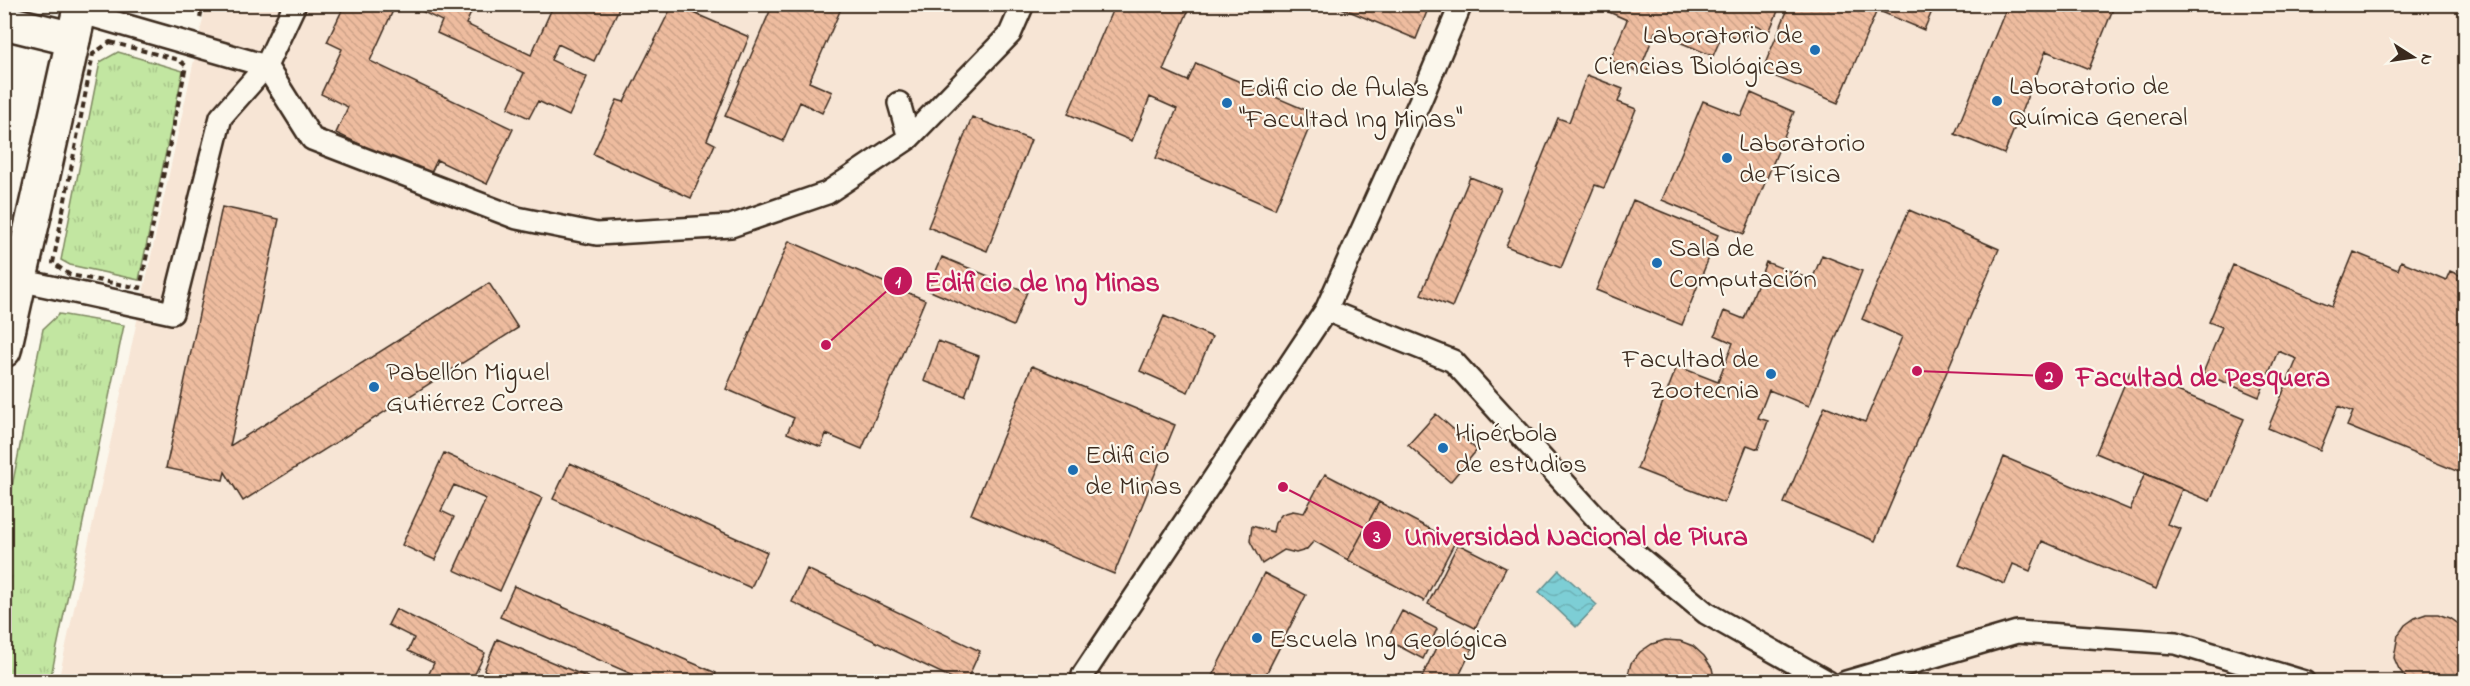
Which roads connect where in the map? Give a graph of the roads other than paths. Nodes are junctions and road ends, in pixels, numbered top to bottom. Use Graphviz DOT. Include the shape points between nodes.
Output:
graph roads {
  1 [pos="295,4"];
  2 [pos="1023,4"];
  3 [pos="1461,4"];
  4 [pos="78,19"];
  5 [pos="4,22"];
  6 [pos="266,66"];
  7 [pos="899,103"];
  8 [pos="909,138"];
  9 [pos="19,280"];
  10 [pos="1326,310"];
  11 [pos="4,350"];
  12 [pos="1083,675"];
  13 [pos="1828,681"];
  14 [pos="1846,681"];
  15 [pos="2306,681"];
  1 -- 6 [label="lane"];
  2 -- 8 [label="lane" via="1010,34"];
  3 -- 10 [label="lane"];
  4 -- 5 [label="main road"];
  4 -- 6 [label="lane"];
  4 -- 9 [label="main road"];
  6 -- 8 [label="lane" via="312,139 517,218 597,234 731,226 827,193"];
  6 -- 9 [label="lane" via="221,117 172,313"];
  7 -- 8 [label="lane"];
  9 -- 11 [label="main road"];
  10 -- 12 [label="lane"];
  10 -- 13 [label="lane" via="1453,361 1609,532 1706,613"];
  14 -- 15 [label="lane" via="2018,632 2176,644"];
}
